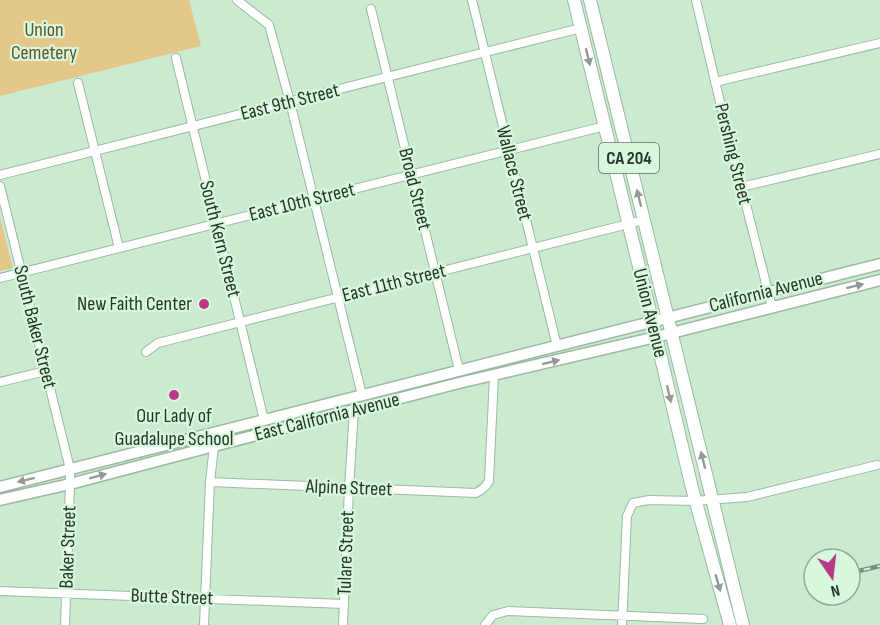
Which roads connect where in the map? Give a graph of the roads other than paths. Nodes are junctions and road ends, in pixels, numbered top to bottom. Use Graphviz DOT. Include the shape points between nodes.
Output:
graph roads {
  1 [pos="237,0"];
  2 [pos="472,0"];
  3 [pos="574,0"];
  4 [pos="590,0"];
  5 [pos="696,0"];
  6 [pos="371,9"];
  7 [pos="581,28"];
  8 [pos="880,43"];
  9 [pos="485,52"];
  10 [pos="176,58"];
  11 [pos="387,77"];
  12 [pos="715,82"];
  13 [pos="78,83"];
  14 [pos="290,102"];
  15 [pos="193,126"];
  16 [pos="605,126"];
  17 [pos="509,150"];
  18 [pos="95,151"];
  19 [pos="880,153"];
  20 [pos="411,174"];
  21 [pos="0,175"];
  22 [pos="0,186"];
  23 [pos="741,187"];
  24 [pos="314,199"];
  25 [pos="644,220"];
  26 [pos="216,224"];
  27 [pos="628,224"];
  28 [pos="119,248"];
  29 [pos="533,248"];
  30 [pos="880,264"];
  31 [pos="22,273"];
  32 [pos="435,273"];
  33 [pos="0,278"];
  34 [pos="880,280"];
  35 [pos="768,292"];
  36 [pos="338,297"];
  37 [pos="772,307"];
  38 [pos="668,316"];
  39 [pos="652,320"];
  40 [pos="241,322"];
  41 [pos="672,333"];
  42 [pos="656,337"];
  43 [pos="557,346"];
  44 [pos="146,352"];
  45 [pos="533,352"];
  46 [pos="459,370"];
  47 [pos="46,371"];
  48 [pos="494,376"];
  49 [pos="0,382"];
  50 [pos="398,386"];
  51 [pos="417,394"];
  52 [pos="362,395"];
  53 [pos="354,410"];
  54 [pos="264,420"];
  55 [pos="225,443"];
  56 [pos="214,446"];
  57 [pos="877,465"];
  58 [pos="70,469"];
  59 [pos="210,482"];
  60 [pos="70,484"];
  61 [pos="0,487"];
  62 [pos="349,488"];
  63 [pos="0,500"];
  64 [pos="712,500"];
  65 [pos="695,501"];
  66 [pos="0,591"];
  67 [pos="66,593"];
  68 [pos="205,599"];
  69 [pos="344,604"];
  70 [pos="703,619"];
  71 [pos="622,620"];
  72 [pos="487,622"];
  73 [pos="65,625"];
  74 [pos="204,625"];
  75 [pos="343,625"];
  76 [pos="730,625"];
  77 [pos="744,625"];
  1 -- 14 [label="street" via="269,25"];
  2 -- 9 [label="street, Wallace Street"];
  3 -- 7 [label="highway, Union Avenue / CA 204"];
  25 -- 4 [label="highway, Union Avenue / CA 204, one-way"];
  5 -- 12 [label="street, Pershing Street"];
  6 -- 11 [label="street, Broad Street"];
  7 -- 9 [label="street, East 9th Street"];
  7 -- 16 [label="highway, Union Avenue / CA 204, one-way"];
  8 -- 12 [label="street"];
  9 -- 11 [label="street, East 9th Street"];
  9 -- 17 [label="street, Wallace Street"];
  10 -- 15 [label="street, South Kern Street"];
  11 -- 14 [label="street, East 9th Street"];
  11 -- 20 [label="street, Broad Street"];
  12 -- 23 [label="street, Pershing Street"];
  13 -- 18 [label="street"];
  14 -- 15 [label="street, East 9th Street"];
  14 -- 24 [label="street"];
  15 -- 18 [label="street, East 9th Street"];
  15 -- 26 [label="street, South Kern Street"];
  16 -- 17 [label="street, East 10th Street"];
  16 -- 27 [label="highway, Union Avenue / CA 204"];
  17 -- 20 [label="street, East 10th Street"];
  17 -- 29 [label="street, Wallace Street"];
  18 -- 21 [label="street, East 9th Street"];
  18 -- 28 [label="street"];
  19 -- 23 [label="street"];
  20 -- 24 [label="street, East 10th Street"];
  20 -- 32 [label="street, Broad Street"];
  22 -- 31 [label="street, South Baker Street"];
  23 -- 35 [label="street, Pershing Street"];
  24 -- 26 [label="street, East 10th Street"];
  24 -- 36 [label="street"];
  25 -- 27 [label="street, East 11th Street"];
  25 -- 38 [label="highway, Union Avenue / CA 204"];
  26 -- 28 [label="street, East 10th Street"];
  26 -- 40 [label="street, South Kern Street"];
  27 -- 29 [label="street, East 11th Street"];
  27 -- 39 [label="highway, Union Avenue / CA 204"];
  28 -- 31 [label="street, East 10th Street"];
  29 -- 32 [label="street, East 11th Street"];
  29 -- 43 [label="street, Wallace Street"];
  30 -- 35 [label="main road, California Avenue"];
  31 -- 33 [label="street, East 10th Street"];
  31 -- 47 [label="street, South Baker Street"];
  32 -- 36 [label="street, East 11th Street"];
  32 -- 46 [label="street, Broad Street"];
  37 -- 34 [label="main road, California Avenue, one-way"];
  35 -- 37 [label="street, Pershing Street"];
  35 -- 38 [label="main road, California Avenue"];
  36 -- 40 [label="street, East 11th Street"];
  36 -- 52 [label="street"];
  37 -- 41 [label="main road, California Avenue"];
  38 -- 39 [label="main road, California Avenue"];
  38 -- 41 [label="highway, Union Avenue / CA 204"];
  39 -- 42 [label="highway, Union Avenue / CA 204"];
  39 -- 43 [label="main road, East California Avenue"];
  40 -- 44 [label="street, East 11th Street" via="158,343"];
  40 -- 54 [label="street, South Kern Street"];
  41 -- 42 [label="main road, California Avenue"];
  64 -- 41 [label="highway, Union Avenue / CA 204, one-way"];
  48 -- 42 [label="main road, East California Avenue, one-way"];
  42 -- 65 [label="highway, Union Avenue / CA 204, one-way"];
  43 -- 45 [label="main road, East California Avenue"];
  45 -- 46 [label="main road, East California Avenue"];
  45 -- 48 [label="main road" via="526,360 495,369"];
  46 -- 50 [label="main road, East California Avenue"];
  46 -- 51 [label="main road" via="456,377"];
  47 -- 49 [label="street"];
  47 -- 58 [label="street, South Baker Street"];
  48 -- 51 [label="main road, East California Avenue"];
  48 -- 62 [label="street, Alpine Street" via="489,474 481,491"];
  50 -- 52 [label="main road, East California Avenue"];
  50 -- 53 [label="main road" via="359,403"];
  51 -- 53 [label="main road, East California Avenue"];
  52 -- 54 [label="main road, East California Avenue"];
  53 -- 55 [label="main road, East California Avenue"];
  53 -- 62 [label="street, Tulare Street"];
  54 -- 55 [label="main road" via="263,425"];
  54 -- 58 [label="main road, East California Avenue"];
  55 -- 56 [label="main road, East California Avenue"];
  56 -- 59 [label="street"];
  60 -- 56 [label="main road, East California Avenue, one-way"];
  57 -- 64 [label="street" via="747,497"];
  58 -- 60 [label="street, Baker Street"];
  58 -- 61 [label="main road, East California Avenue, one-way"];
  59 -- 62 [label="street, Alpine Street"];
  59 -- 68 [label="street"];
  60 -- 63 [label="main road, East California Avenue"];
  60 -- 67 [label="street, Baker Street"];
  62 -- 69 [label="street, Tulare Street"];
  64 -- 65 [label="street"];
  64 -- 77 [label="highway, Union Avenue / CA 204"];
  65 -- 71 [label="street" via="633,503 627,516"];
  65 -- 76 [label="highway, Union Avenue / CA 204, one-way"];
  66 -- 67 [label="street, Butte Street"];
  67 -- 68 [label="street, Butte Street"];
  67 -- 73 [label="street, Baker Street"];
  68 -- 69 [label="street, Butte Street"];
  68 -- 74 [label="street"];
  69 -- 75 [label="street, Tulare Street"];
  70 -- 71 [label="street"];
  71 -- 72 [label="street" via="508,611 493,615"];
}
